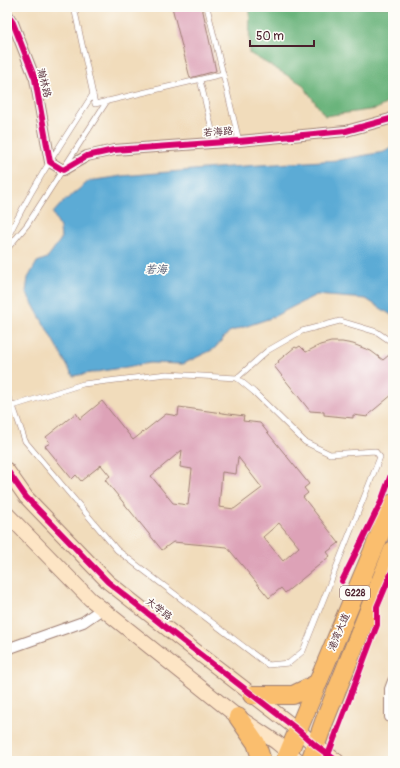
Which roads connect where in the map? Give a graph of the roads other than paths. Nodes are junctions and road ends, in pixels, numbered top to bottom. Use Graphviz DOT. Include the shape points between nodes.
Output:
graph roads {
  1 [pos="74,7"];
  2 [pos="207,7"];
  3 [pos="7,14"];
  4 [pos="223,74"];
  5 [pos="200,80"];
  6 [pos="93,94"];
  7 [pos="107,101"];
  8 [pos="393,117"];
  9 [pos="239,141"];
  10 [pos="215,142"];
  11 [pos="50,162"];
  12 [pos="63,170"];
  13 [pos="7,239"];
  14 [pos="7,249"];
  15 [pos="393,342"];
  16 [pos="237,378"];
  17 [pos="7,396"];
  18 [pos="13,406"];
  19 [pos="7,470"];
  20 [pos="393,503"];
  21 [pos="7,514"];
  22 [pos="393,550"];
  23 [pos="102,609"];
  24 [pos="7,649"];
  25 [pos="393,681"];
  26 [pos="318,683"];
  27 [pos="252,695"];
  28 [pos="238,717"];
  29 [pos="393,718"];
  30 [pos="298,730"];
  31 [pos="313,753"];
  32 [pos="291,758"];
  33 [pos="262,761"];
  34 [pos="337,761"];
  1 -- 6 [label="lane"];
  2 -- 4 [label="lane"];
  3 -- 11 [label="street, 瀚林路" via="35,79"];
  4 -- 5 [label="lane"];
  4 -- 9 [label="lane"];
  5 -- 7 [label="lane"];
  5 -- 10 [label="lane"];
  6 -- 7 [label="lane" via="95,104"];
  6 -- 11 [label="lane"];
  7 -- 12 [label="lane"];
  8 -- 9 [label="street, 若海路" via="346,131"];
  9 -- 10 [label="street, 若海路"];
  10 -- 12 [label="street, 若海路" via="114,150 87,156"];
  11 -- 12 [label="street"];
  11 -- 13 [label="lane"];
  12 -- 14 [label="lane" via="27,226"];
  15 -- 16 [label="lane" via="377,332 340,321 302,331 267,351"];
  16 -- 18 [label="lane" via="167,374 83,384"];
  16 -- 18 [label="lane" via="305,442 330,454 375,450 380,457 303,651 289,663 268,665 117,550 25,441"];
  17 -- 18 [label="lane"];
  19 -- 27 [label="street, 大学路" via="26,496 108,582"];
  20 -- 26 [label="highway, 港湾大道 / G228"];
  21 -- 23 [label="street"];
  22 -- 31 [label="highway, 港湾大道 / G228"];
  23 -- 24 [label="street" via="83,622"];
  23 -- 28 [label="street"];
  25 -- 29 [label="street" via="390,689 390,716"];
  26 -- 27 [label="highway" via="293,695"];
  26 -- 30 [label="highway, 港湾大道 / G228"];
  27 -- 30 [label="street, 大学路"];
  28 -- 32 [label="street" via="276,742"];
  28 -- 33 [label="highway" via="256,743"];
  30 -- 31 [label="street, 大学路"];
  30 -- 32 [label="highway, 港湾大道 / G228"];
  31 -- 34 [label="street, 大学路"];
}
